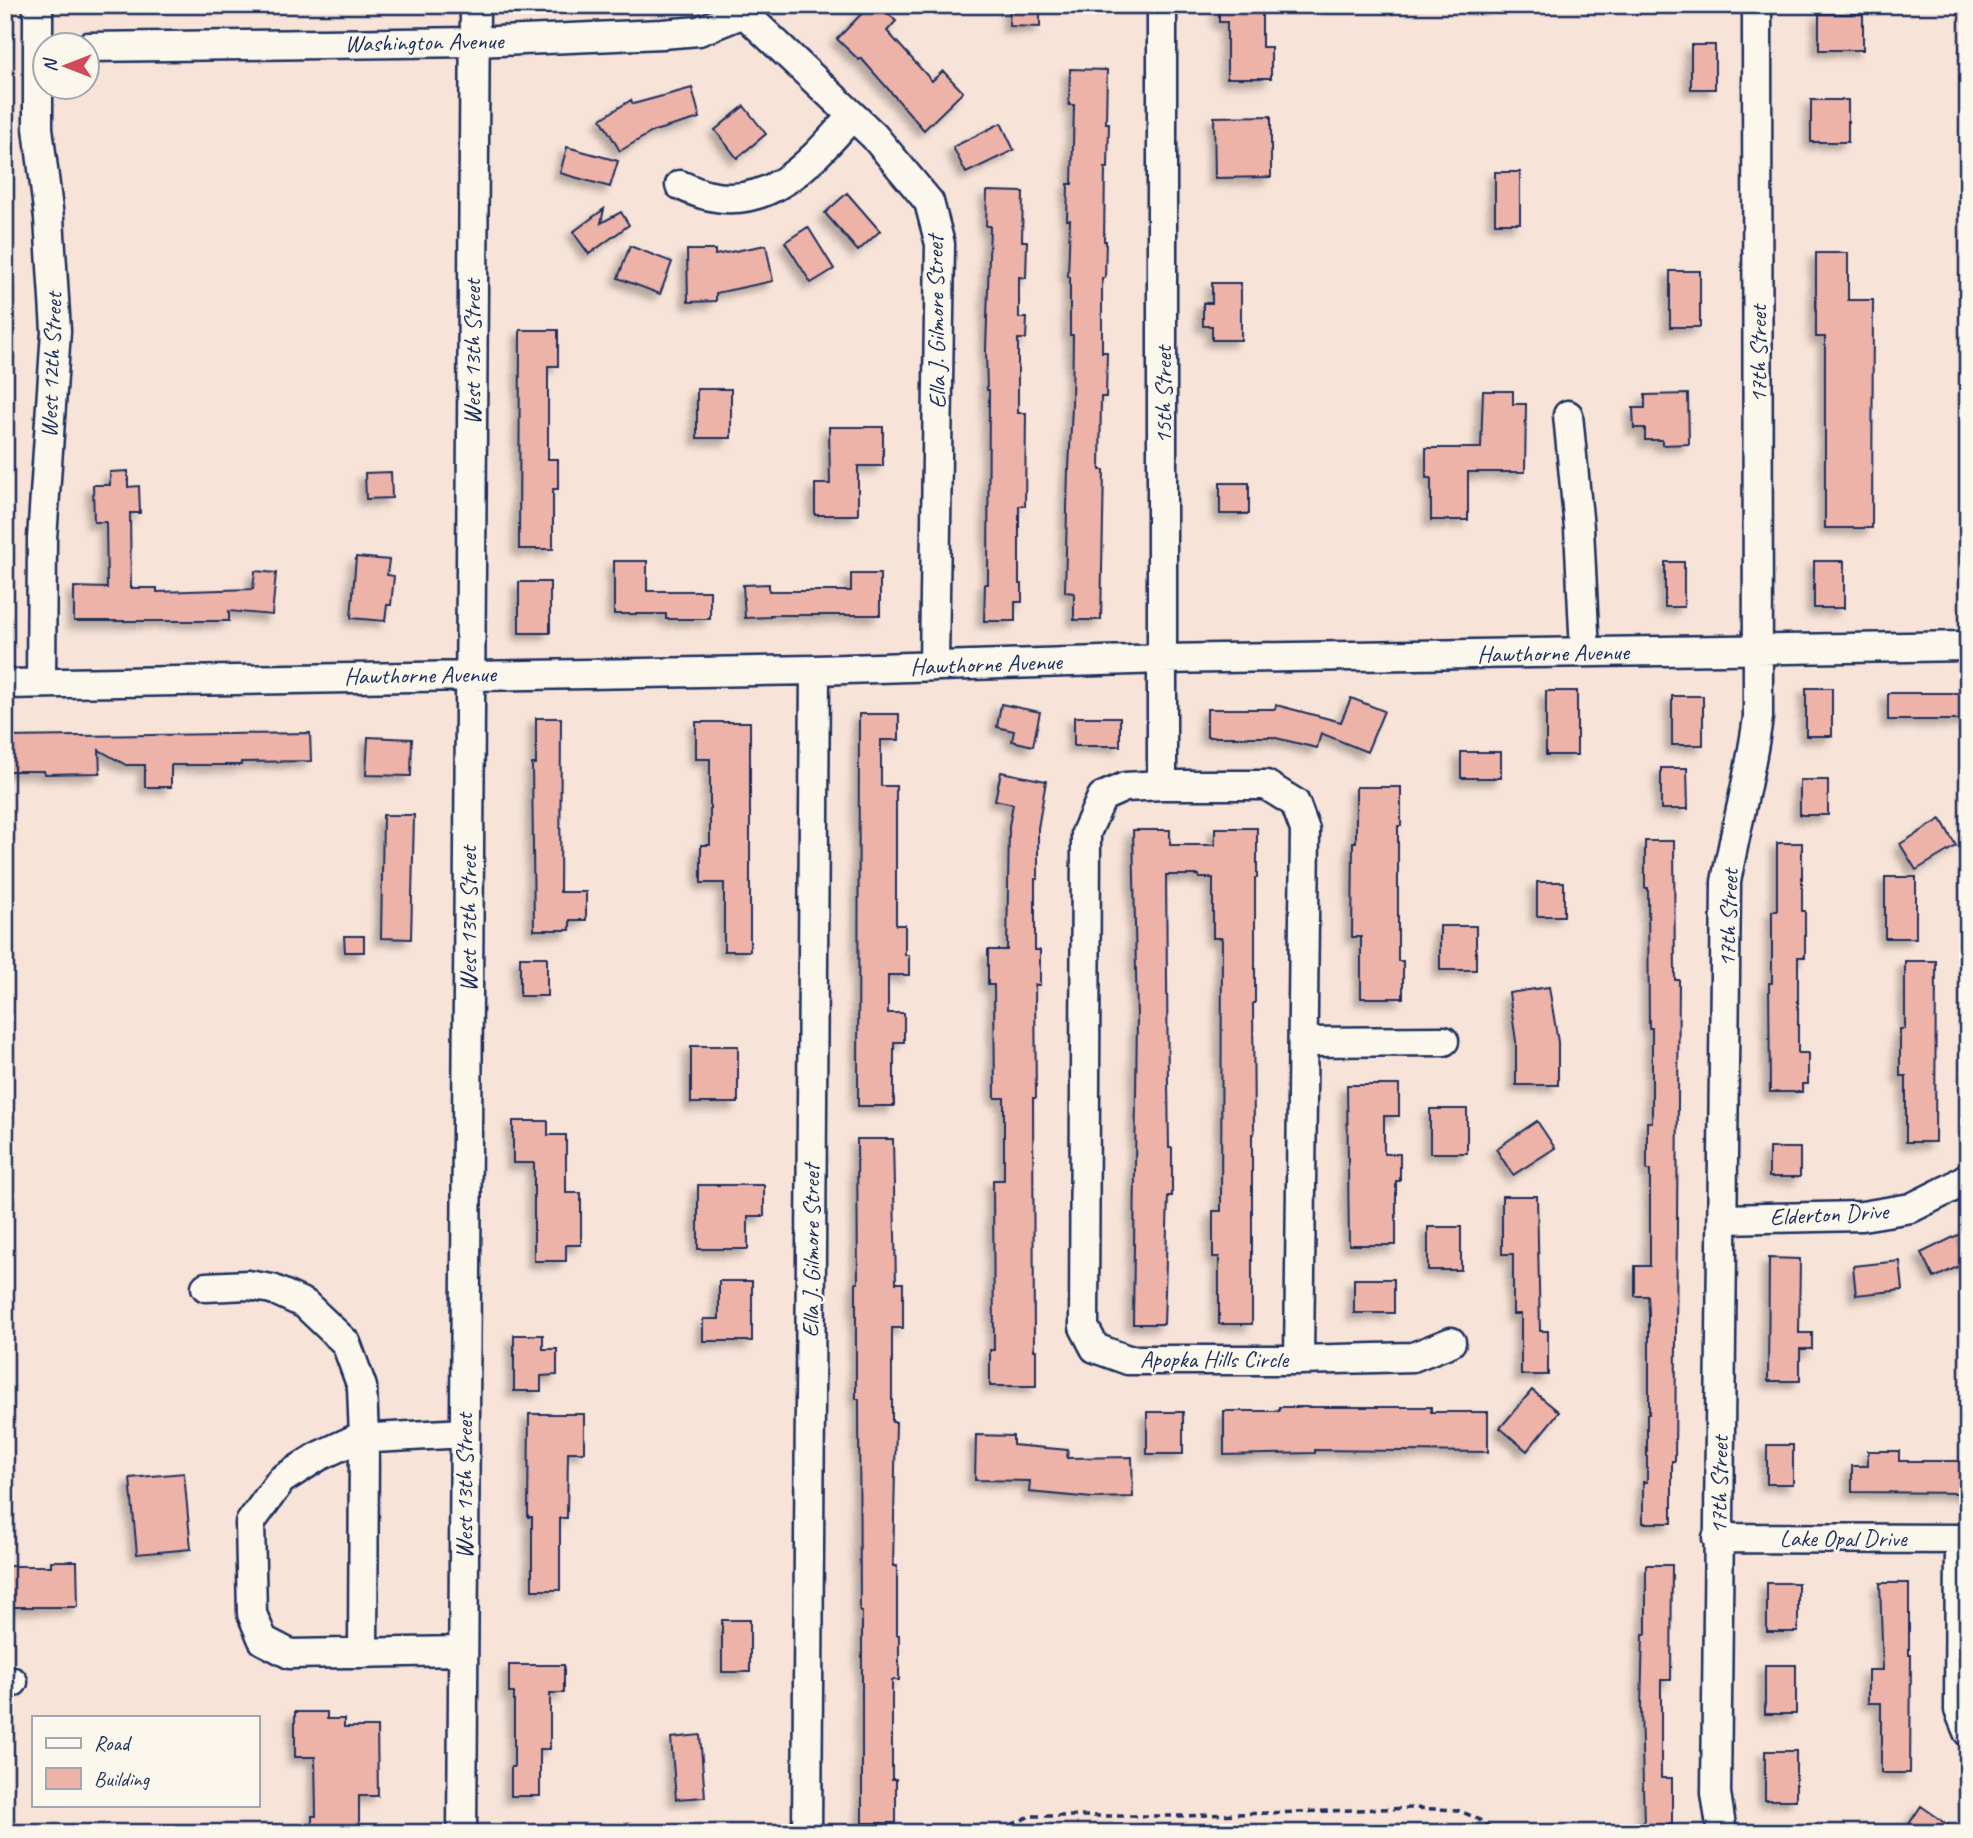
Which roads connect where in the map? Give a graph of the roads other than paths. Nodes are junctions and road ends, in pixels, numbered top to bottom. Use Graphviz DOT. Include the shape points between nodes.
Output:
graph roads {
  1 [pos="38,5"];
  2 [pos="475,5"];
  3 [pos="1162,5"];
  4 [pos="1757,5"];
  5 [pos="749,9"];
  6 [pos="41,32"];
  7 [pos="474,42"];
  8 [pos="102,47"];
  9 [pos="39,102"];
  10 [pos="852,116"];
  11 [pos="680,185"];
  12 [pos="1568,415"];
  13 [pos="1968,646"];
  14 [pos="1758,650"];
  15 [pos="1585,652"];
  16 [pos="1163,659"];
  17 [pos="934,666"];
  18 [pos="815,670"];
  19 [pos="470,674"];
  20 [pos="41,683"];
  21 [pos="5,684"];
  22 [pos="1162,785"];
  23 [pos="1444,1041"];
  24 [pos="1304,1042"];
  25 [pos="1968,1177"];
  26 [pos="1724,1219"];
  27 [pos="206,1287"];
  28 [pos="1451,1342"];
  29 [pos="1299,1360"];
  30 [pos="465,1433"];
  31 [pos="364,1438"];
  32 [pos="1717,1538"];
  33 [pos="1964,1539"];
  34 [pos="463,1651"];
  35 [pos="363,1653"];
  36 [pos="1968,1732"];
  37 [pos="462,1833"];
  38 [pos="807,1833"];
  39 [pos="1722,1833"];
  1 -- 6 [label="street, West 12th Street"];
  2 -- 7 [label="street, West 13th Street"];
  3 -- 16 [label="street, 15th Street"];
  4 -- 14 [label="street, 17th Street"];
  5 -- 7 [label="street, Washington Avenue" via="699,31"];
  5 -- 10 [label="street, Ella J. Gilmore Street"];
  7 -- 8 [label="street, Washington Avenue"];
  7 -- 19 [label="street, West 13th Street"];
  9 -- 20 [label="street, West 12th Street" via="56,331 42,538"];
  10 -- 11 [label="street" via="799,172 776,187 730,198"];
  10 -- 17 [label="street, Ella J. Gilmore Street" via="929,202 940,244"];
  12 -- 15 [label="street"];
  13 -- 14 [label="street, Hawthorne Avenue"];
  14 -- 15 [label="street, Hawthorne Avenue"];
  14 -- 26 [label="street, 17th Street" via="1753,760 1727,882"];
  15 -- 16 [label="street, Hawthorne Avenue"];
  16 -- 17 [label="street, Hawthorne Avenue"];
  16 -- 22 [label="street, 15th Street"];
  17 -- 18 [label="street, Hawthorne Avenue"];
  18 -- 19 [label="street, Hawthorne Avenue"];
  18 -- 38 [label="street, Ella J. Gilmore Street"];
  19 -- 20 [label="street, Hawthorne Avenue"];
  19 -- 30 [label="street, West 13th Street"];
  20 -- 21 [label="street, Hawthorne Avenue"];
  22 -- 24 [label="street, Apopka Hills Circle" via="1266,785 1295,803 1305,830"];
  22 -- 29 [label="street, Apopka Hills Circle" via="1125,787 1102,796 1086,833 1084,1327 1095,1348 1128,1360"];
  23 -- 24 [label="street"];
  24 -- 29 [label="street, Apopka Hills Circle"];
  25 -- 26 [label="street, Elderton Drive" via="1911,1208 1862,1216"];
  26 -- 32 [label="street, 17th Street"];
  27 -- 31 [label="street" via="248,1285 272,1290 305,1304 346,1343 362,1387"];
  28 -- 29 [label="street" via="1413,1357"];
  30 -- 31 [label="street"];
  30 -- 34 [label="street, West 13th Street"];
  31 -- 35 [label="street"];
  31 -- 35 [label="street" via="318,1456 281,1480 250,1523 252,1615 263,1640 290,1654"];
  32 -- 33 [label="street, Lake Opal Drive"];
  32 -- 39 [label="street, 17th Street" via="1716,1794"];
  33 -- 36 [label="street" via="1959,1710"];
  34 -- 35 [label="street"];
  34 -- 37 [label="street, West 13th Street"];
}
